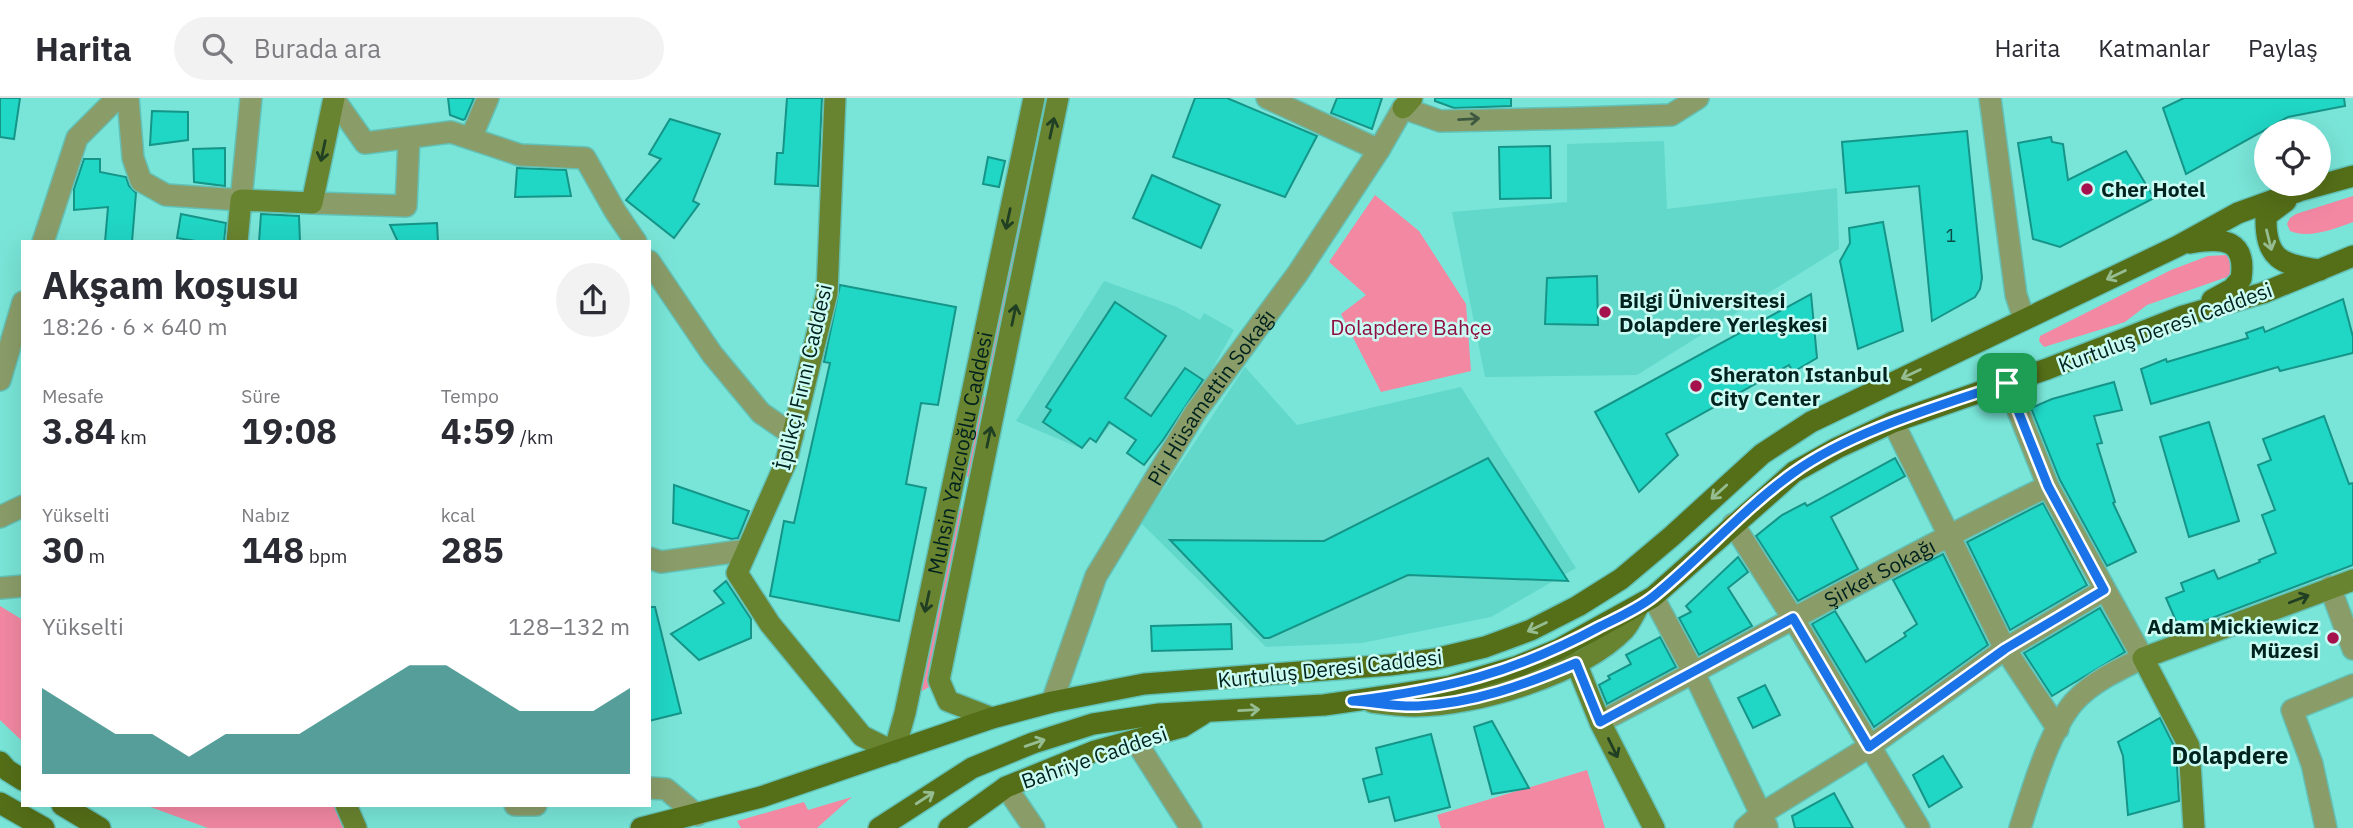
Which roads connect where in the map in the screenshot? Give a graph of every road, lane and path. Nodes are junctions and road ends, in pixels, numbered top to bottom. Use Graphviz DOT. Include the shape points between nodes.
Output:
graph roads {
  1 [pos="117,98"];
  2 [pos="128,98"];
  3 [pos="251,98"];
  4 [pos="334,98"];
  5 [pos="488,98"];
  6 [pos="835,98"];
  7 [pos="1034,98"];
  8 [pos="1058,98"];
  9 [pos="1267,98"];
  10 [pos="1698,98"];
  11 [pos="1990,98"];
  12 [pos="1405,102"];
  13 [pos="409,138"];
  14 [pos="471,138"];
  15 [pos="1379,150"];
  16 [pos="1023,152"];
  17 [pos="1046,157"];
  18 [pos="2353,176"];
  19 [pos="2331,182"];
  20 [pos="2286,196"];
  21 [pos="2292,196"];
  22 [pos="241,200"];
  23 [pos="312,203"];
  24 [pos="44,240"];
  25 [pos="237,240"];
  26 [pos="635,240"];
  27 [pos="2178,246"];
  28 [pos="2353,256"];
  29 [pos="651,264"];
  30 [pos="2320,270"];
  31 [pos="21,309"];
  32 [pos="2183,316"];
  33 [pos="2024,319"];
  34 [pos="976,373"];
  35 [pos="0,380"];
  36 [pos="1000,381"];
  37 [pos="2007,383"];
  38 [pos="1893,422"];
  39 [pos="793,435"];
  40 [pos="2048,486"];
  41 [pos="951,487"];
  42 [pos="977,492"];
  43 [pos="21,507"];
  44 [pos="0,517"];
  45 [pos="1733,524"];
  46 [pos="1949,534"];
  47 [pos="747,550"];
  48 [pos="651,559"];
  49 [pos="2353,580"];
  50 [pos="21,586"];
  51 [pos="2330,587"];
  52 [pos="0,588"];
  53 [pos="2104,590"];
  54 [pos="1645,602"];
  55 [pos="1793,618"];
  56 [pos="2005,649"];
  57 [pos="2353,649"];
  58 [pos="2143,659"];
  59 [pos="1576,663"];
  60 [pos="1694,673"];
  61 [pos="939,680"];
  62 [pos="910,683"];
  63 [pos="2353,685"];
  64 [pos="1352,701"];
  65 [pos="1052,702"];
  66 [pos="1205,712"];
  67 [pos="992,718"];
  68 [pos="1600,722"];
  69 [pos="2058,729"];
  70 [pos="1135,740"];
  71 [pos="1869,747"];
  72 [pos="894,752"];
  73 [pos="0,762"];
  74 [pos="21,779"];
  75 [pos="1006,787"];
  76 [pos="651,788"];
  77 [pos="0,803"];
  78 [pos="65,807"];
  79 [pos="347,807"];
  80 [pos="697,815"];
  81 [pos="1758,823"];
  82 [pos="44,828"];
  83 [pos="100,828"];
  84 [pos="356,828"];
  85 [pos="641,828"];
  86 [pos="879,828"];
  87 [pos="949,828"];
  88 [pos="1034,828"];
  89 [pos="1191,828"];
  90 [pos="1654,828"];
  91 [pos="1919,828"];
  92 [pos="2020,828"];
  93 [pos="2194,828"];
  94 [pos="2326,828"];
  1 -- 24 [label="street" via="76,138"];
  2 -- 22 [label="street" via="132,158 141,181 166,195"];
  3 -- 22 [label="street"];
  4 -- 13 [label="street" via="365,143"];
  4 -- 23 [label="street, one-way"];
  5 -- 14 [label="street"];
  6 -- 39 [label="street, İplikçi Fırını Caddesi" via="827,293"];
  7 -- 16 [label="street, Muhsin Yazıcıoğlu Caddesi"];
  17 -- 8 [label="street, Muhsin Yazıcıoğlu Caddesi, one-way"];
  9 -- 15 [label="street"];
  12 -- 10 [label="street, one-way" via="1440,121 1671,115"];
  11 -- 33 [label="street"];
  12 -- 15 [label="street, Pir Hüsamettin Sokağı"];
  13 -- 14 [label="street" via="451,132"];
  13 -- 23 [label="street" via="406,206"];
  14 -- 26 [label="street" via="520,155 585,158"];
  15 -- 65 [label="street, Pir Hüsamettin Sokağı" via="1298,273 1195,413 1096,576"];
  16 -- 17 [label="street"];
  16 -- 34 [label="street, Muhsin Yazıcıoğlu Caddesi, one-way"];
  36 -- 17 [label="street, Muhsin Yazıcıoğlu Caddesi, one-way"];
  18 -- 19 [label="main road, Kurtuluş Deresi Caddesi"];
  20 -- 27 [label="main road, Kurtuluş Deresi Caddesi" via="2238,214"];
  21 -- 30 [label="main road, one-way" via="2266,216 2266,237 2273,253 2284,261"];
  22 -- 23 [label="street"];
  22 -- 25 [label="street"];
  27 -- 32 [label="main road" via="2223,241 2239,249 2242,258 2238,284"];
  27 -- 33 [label="main road, Kurtuluş Deresi Caddesi, one-way"];
  28 -- 30 [label="main road, Kurtuluş Deresi Caddesi"];
  29 -- 39 [label="street" via="728,374 761,413"];
  30 -- 32 [label="main road, Kurtuluş Deresi Caddesi" via="2263,293"];
  31 -- 35 [label="street"];
  32 -- 37 [label="main road, Kurtuluş Deresi Caddesi"];
  33 -- 65 [label="main road, Kurtuluş Deresi Caddesi, one-way" via="1811,422 1762,454 1621,579 1531,630 1435,659 1144,684"];
  34 -- 36 [label="street"];
  34 -- 41 [label="street, Muhsin Yazıcıoğlu Caddesi"];
  42 -- 36 [label="street, Muhsin Yazıcıoğlu Caddesi, one-way"];
  37 -- 38 [label="main road, Kurtuluş Deresi Caddesi"];
  37 -- 40 [label="street"];
  38 -- 45 [label="main road, Kurtuluş Deresi Caddesi" via="1794,472"];
  38 -- 46 [label="street"];
  39 -- 47 [label="street, İplikçi Fırını Caddesi" via="786,462"];
  40 -- 46 [label="street, Şirket Sokağı"];
  40 -- 53 [label="street"];
  41 -- 42 [label="street"];
  41 -- 62 [label="street, Muhsin Yazıcıoğlu Caddesi, one-way"];
  42 -- 61 [label="street, Muhsin Yazıcıoğlu Caddesi"];
  43 -- 44 [label="street"];
  45 -- 54 [label="main road, Kurtuluş Deresi Caddesi"];
  45 -- 55 [label="street"];
  46 -- 55 [label="street, Şirket Sokağı"];
  46 -- 56 [label="street"];
  47 -- 48 [label="street" via="662,562"];
  47 -- 72 [label="street, İplikçi Fırını Caddesi" via="737,573 770,624 862,736"];
  49 -- 51 [label="street"];
  50 -- 52 [label="street"];
  51 -- 57 [label="street"];
  58 -- 51 [label="street, one-way"];
  53 -- 56 [label="street"];
  53 -- 58 [label="street"];
  54 -- 59 [label="street" via="1610,642"];
  54 -- 60 [label="street"];
  54 -- 64 [label="main road, Kurtuluş Deresi Caddesi" via="1518,666 1450,686"];
  55 -- 60 [label="street, Şirket Sokağı"];
  55 -- 71 [label="street"];
  56 -- 69 [label="street"];
  56 -- 71 [label="street"];
  58 -- 69 [label="street" via="2118,670 2075,701"];
  58 -- 93 [label="street" via="2189,746"];
  59 -- 64 [label="street" via="1476,699 1415,706"];
  59 -- 68 [label="street"];
  60 -- 68 [label="street, Şirket Sokağı"];
  60 -- 81 [label="street"];
  61 -- 62 [label="street" via="936,692 925,697 914,692"];
  61 -- 67 [label="street" via="948,701"];
  62 -- 72 [label="street, Muhsin Yazıcıoğlu Caddesi"];
  63 -- 94 [label="street" via="2292,710 2312,764"];
  66 -- 64 [label="main road, Kurtuluş Deresi Caddesi, one-way"];
  65 -- 67 [label="main road, Kurtuluş Deresi Caddesi"];
  66 -- 70 [label="main road, Bahriye Caddesi" via="1182,727"];
  86 -- 66 [label="main road, Kurtuluş Deresi Caddesi, one-way" via="972,768 1033,743 1093,724"];
  67 -- 72 [label="main road, Kurtuluş Deresi Caddesi"];
  68 -- 90 [label="street, one-way"];
  69 -- 92 [label="street"];
  70 -- 75 [label="main road, Bahriye Caddesi"];
  70 -- 89 [label="street"];
  71 -- 81 [label="street"];
  71 -- 91 [label="street"];
  72 -- 80 [label="main road, Kurtuluş Deresi Caddesi"];
  73 -- 74 [label="main road"];
  75 -- 87 [label="main road, Bahriye Caddesi"];
  75 -- 88 [label="street"];
  76 -- 80 [label="street" via="666,789"];
  77 -- 82 [label="main road"];
  78 -- 83 [label="main road"];
  79 -- 84 [label="street"];
  80 -- 85 [label="main road, Kurtuluş Deresi Caddesi"];
}
